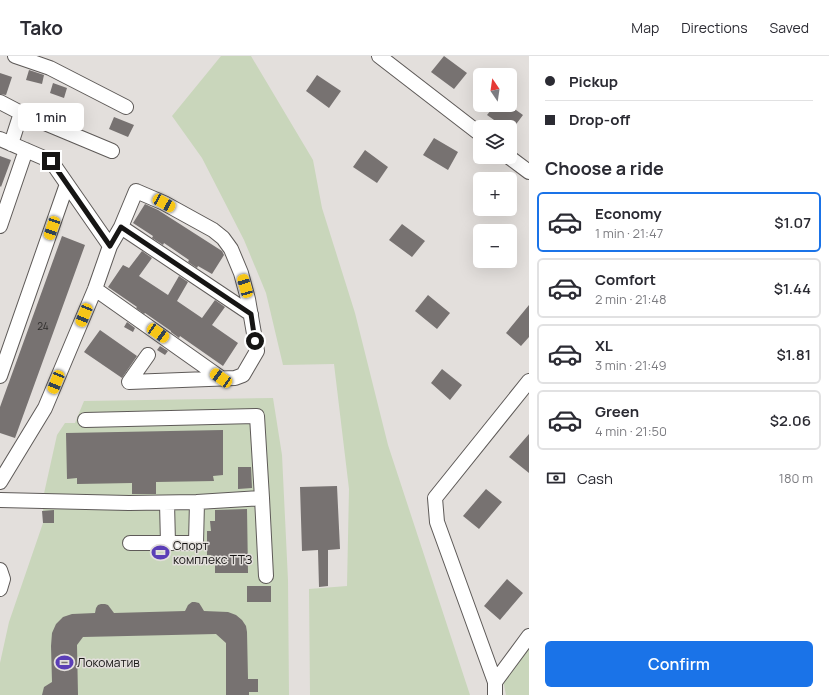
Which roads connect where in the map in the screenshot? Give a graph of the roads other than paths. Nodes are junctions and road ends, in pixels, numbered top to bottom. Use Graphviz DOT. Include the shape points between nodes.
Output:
graph roads {
  1 [pos="15,56"];
  2 [pos="379,56"];
  3 [pos="0,102"];
  4 [pos="126,106"];
  5 [pos="21,113"];
  6 [pos="473,129"];
  7 [pos="6,141"];
  8 [pos="26,150"];
  9 [pos="112,151"];
  10 [pos="517,163"];
  11 [pos="529,172"];
  12 [pos="67,184"];
  13 [pos="0,226"];
  14 [pos="121,227"];
  15 [pos="110,246"];
  16 [pos="95,289"];
  17 [pos="251,314"];
  18 [pos="148,355"];
  19 [pos="0,376"];
  20 [pos="221,378"];
  21 [pos="529,381"];
  22 [pos="85,420"];
  23 [pos="0,482"];
  24 [pos="262,498"];
  25 [pos="0,500"];
  26 [pos="197,502"];
  27 [pos="167,503"];
  28 [pos="130,543"];
  29 [pos="168,543"];
  30 [pos="0,570"];
  31 [pos="266,576"];
  32 [pos="0,589"];
  33 [pos="529,636"];
  34 [pos="495,689"];
  1 -- 4 [label="street" via="50,68"];
  2 -- 6 [label="street"];
  3 -- 5 [label="street"];
  5 -- 7 [label="street"];
  5 -- 9 [label="street"];
  7 -- 8 [label="street"];
  8 -- 12 [label="street" via="51,161"];
  8 -- 13 [label="street"];
  10 -- 11 [label="street"];
  12 -- 15 [label="street"];
  12 -- 19 [label="street"];
  14 -- 15 [label="street"];
  14 -- 17 [label="street"];
  14 -- 17 [label="street" via="136,191 213,230 223,238 231,250 241,273"];
  15 -- 16 [label="street"];
  16 -- 20 [label="street"];
  16 -- 23 [label="street" via="45,408"];
  17 -- 20 [label="street" via="257,351 243,375"];
  18 -- 20 [label="street" via="129,382"];
  21 -- 34 [label="street" via="435,498 437,522"];
  22 -- 24 [label="street" via="257,416"];
  24 -- 26 [label="street"];
  24 -- 31 [label="street"];
  25 -- 27 [label="street"];
  26 -- 27 [label="street"];
  26 -- 29 [label="street" via="196,543"];
  27 -- 29 [label="street"];
  28 -- 29 [label="street"];
  30 -- 32 [label="street" via="3,579"];
  33 -- 34 [label="street"];
}
